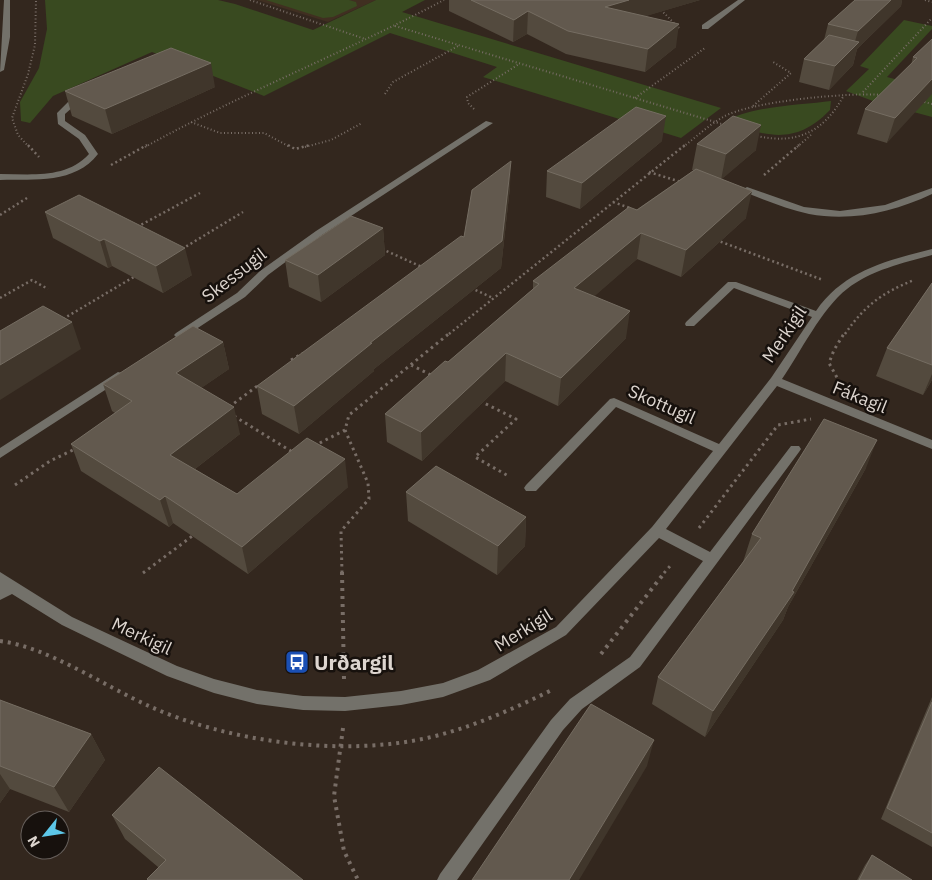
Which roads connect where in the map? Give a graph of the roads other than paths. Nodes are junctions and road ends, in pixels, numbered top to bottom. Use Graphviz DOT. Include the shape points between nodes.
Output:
graph roads {
  1 [pos="6,0"];
  2 [pos="742,0"];
  3 [pos="705,27"];
  4 [pos="0,70"];
  5 [pos="89,97"];
  6 [pos="489,123"];
  7 [pos="0,177"];
  8 [pos="747,190"];
  9 [pos="932,191"];
  10 [pos="932,252"];
  11 [pos="818,315"];
  12 [pos="690,324"];
  13 [pos="173,340"];
  14 [pos="125,372"];
  15 [pos="775,381"];
  16 [pos="932,445"];
  17 [pos="795,449"];
  18 [pos="722,450"];
  19 [pos="0,454"];
  20 [pos="531,488"];
  21 [pos="657,531"];
  22 [pos="712,559"];
  23 [pos="4,586"];
  24 [pos="446,880"];
  1 -- 4 [label="street" via="6,37"];
  2 -- 3 [label="street"];
  5 -- 7 [label="street" via="71,104 61,113 61,122 82,137 94,154 86,165 66,174"];
  6 -- 13 [label="street, Skessugil" via="319,233 241,294"];
  8 -- 9 [label="street" via="810,211 835,214 892,206"];
  10 -- 11 [label="street, Merkigil" via="885,265 843,287"];
  11 -- 12 [label="street" via="732,284"];
  11 -- 15 [label="street, Merkigil"];
  14 -- 19 [label="street"];
  15 -- 16 [label="street, Fákagil"];
  15 -- 18 [label="street, Merkigil"];
  17 -- 22 [label="street"];
  18 -- 20 [label="street, Skottugil" via="614,402"];
  18 -- 21 [label="street, Merkigil"];
  21 -- 22 [label="street"];
  21 -- 23 [label="street, Merkigil" via="561,631 484,675 442,690 345,704 257,697 214,686 172,671 67,621"];
  22 -- 24 [label="street" via="635,662 576,704 557,725"];
}
